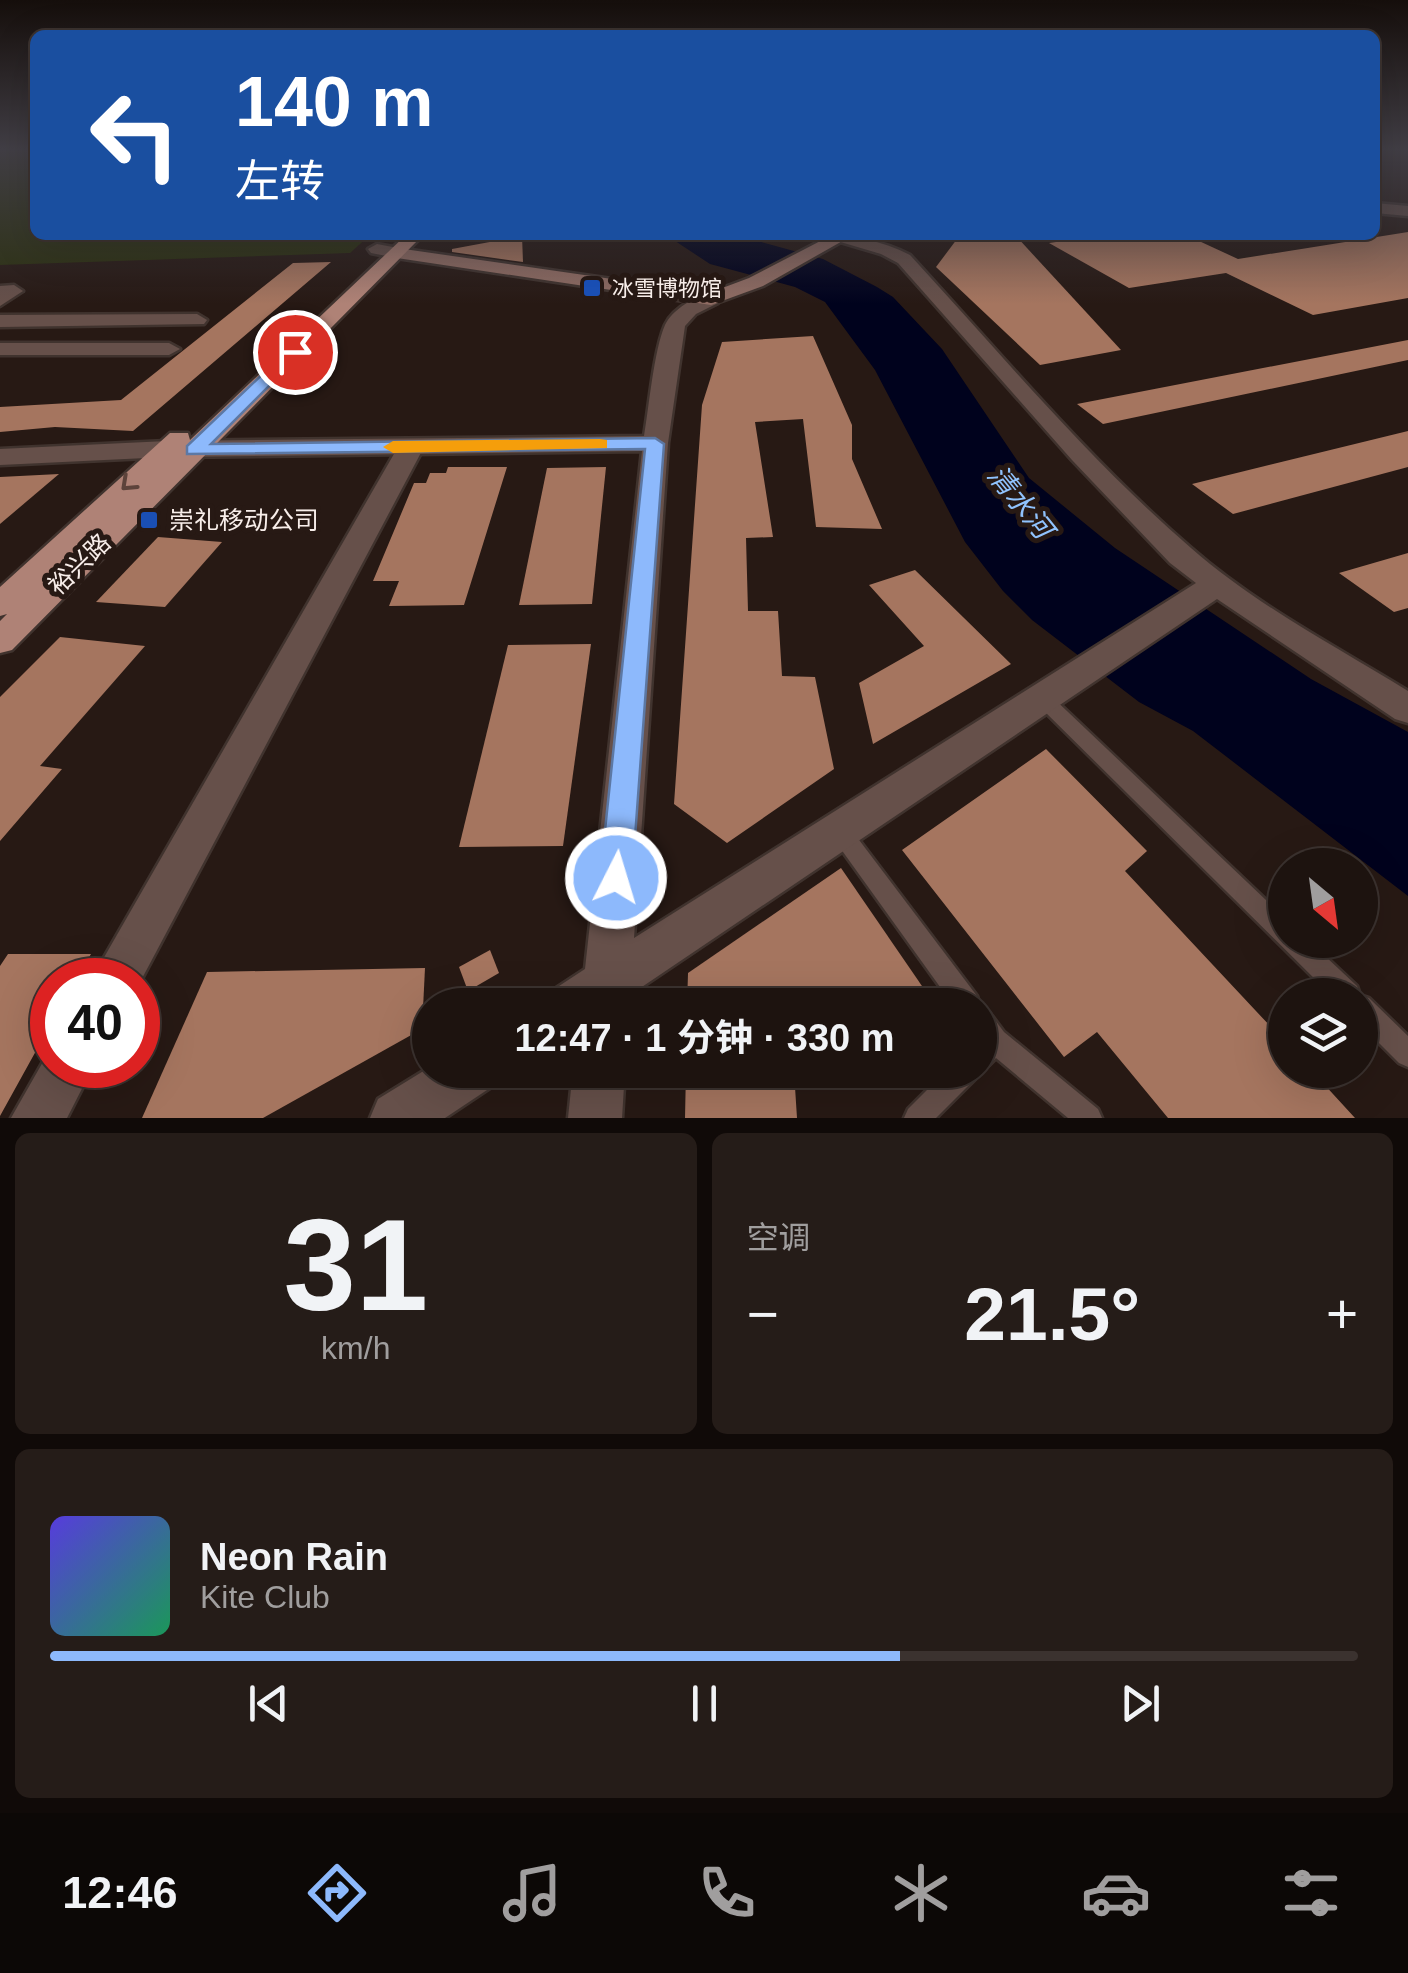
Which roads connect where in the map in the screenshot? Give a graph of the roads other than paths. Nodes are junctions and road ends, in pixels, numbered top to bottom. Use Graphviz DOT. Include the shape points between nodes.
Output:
graph roads {
  1 [pos="1380,208"];
  2 [pos="1408,211"];
  3 [pos="831,240"];
  4 [pos="395,243"];
  5 [pos="0,292"];
  6 [pos="711,299"];
  7 [pos="0,300"];
  8 [pos="197,320"];
  9 [pos="0,321"];
  10 [pos="0,348"];
  11 [pos="169,349"];
  12 [pos="655,444"];
  13 [pos="411,447"];
  14 [pos="167,449"];
  15 [pos="194,450"];
  16 [pos="0,456"];
  17 [pos="1208,590"];
  18 [pos="0,605"];
  19 [pos="0,641"];
  20 [pos="1042,698"];
  21 [pos="1408,709"];
  22 [pos="840,830"];
  23 [pos="1268,917"];
  24 [pos="127,958"];
  25 [pos="1310,958"];
  26 [pos="1330,978"];
  27 [pos="596,988"];
  28 [pos="610,988"];
  29 [pos="956,988"];
  30 [pos="1378,1025"];
  31 [pos="997,1048"];
  32 [pos="1408,1054"];
  33 [pos="55,1088"];
  34 [pos="444,1088"];
  35 [pos="598,1088"];
  36 [pos="948,1088"];
  37 [pos="38,1118"];
  38 [pos="397,1118"];
  39 [pos="595,1118"];
  40 [pos="918,1118"];
  41 [pos="1090,1118"];
  1 -- 2 [label="street"];
  3 -- 6 [label="main road"];
  3 -- 17 [label="street" via="904,260"];
  4 -- 6 [label="main road"];
  4 -- 14 [label="main road, 裕兴路"];
  4 -- 15 [label="main road, 裕兴路"];
  5 -- 7 [label="street" via="14,291"];
  6 -- 12 [label="street" via="675,326"];
  8 -- 9 [label="street"];
  10 -- 11 [label="street"];
  12 -- 13 [label="street"];
  12 -- 27 [label="street"];
  13 -- 15 [label="street"];
  13 -- 24 [label="street"];
  14 -- 15 [label="street"];
  14 -- 16 [label="street"];
  14 -- 18 [label="main road, 裕兴路, one-way"];
  15 -- 19 [label="main road, 裕兴路"];
  17 -- 20 [label="street"];
  17 -- 21 [label="street" via="1252,610"];
  20 -- 22 [label="street"];
  20 -- 23 [label="lane"];
  22 -- 28 [label="street"];
  22 -- 29 [label="lane"];
  25 -- 26 [label="lane"];
  30 -- 32 [label="lane"];
  31 -- 41 [label="lane"];
  33 -- 37 [label="street"];
  34 -- 38 [label="street"];
  35 -- 39 [label="street"];
  36 -- 40 [label="lane"];
}
